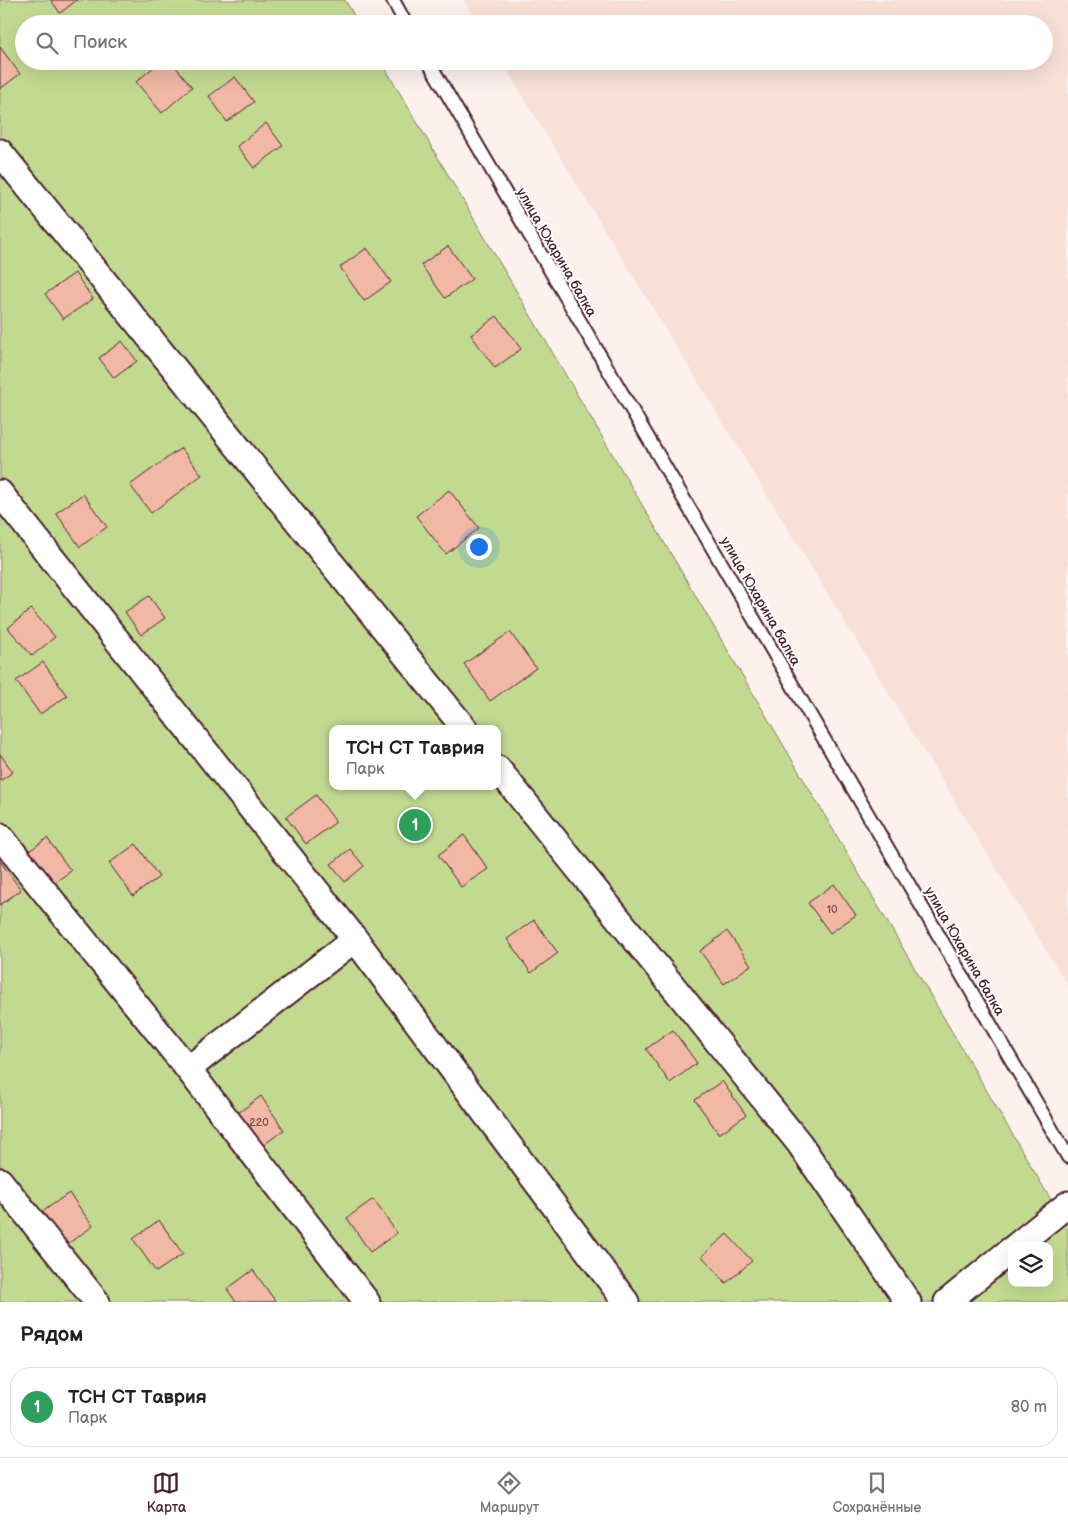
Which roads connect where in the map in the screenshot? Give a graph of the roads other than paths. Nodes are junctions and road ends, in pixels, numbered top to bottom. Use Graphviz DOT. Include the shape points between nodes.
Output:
graph roads {
  1 [pos="392,0"];
  2 [pos="401,15"];
  3 [pos="433,70"];
  4 [pos="0,152"];
  5 [pos="0,493"];
  6 [pos="462,725"];
  7 [pos="501,773"];
  8 [pos="0,836"];
  9 [pos="355,939"];
  10 [pos="188,1069"];
  11 [pos="1068,1157"];
  12 [pos="0,1181"];
  13 [pos="1068,1204"];
  14 [pos="1021,1242"];
  15 [pos="1008,1252"];
  16 [pos="97,1302"];
  17 [pos="367,1302"];
  18 [pos="626,1302"];
  19 [pos="908,1302"];
  20 [pos="947,1302"];
  1 -- 2 [label="lane"];
  3 -- 11 [label="lane, улица Юхарина балка"];
  4 -- 6 [label="street"];
  5 -- 9 [label="street"];
  7 -- 19 [label="street" via="799,1144"];
  8 -- 10 [label="street"];
  9 -- 10 [label="street"];
  9 -- 18 [label="street"];
  10 -- 17 [label="street"];
  12 -- 16 [label="street"];
  13 -- 14 [label="street"];
  15 -- 20 [label="street"];
}
